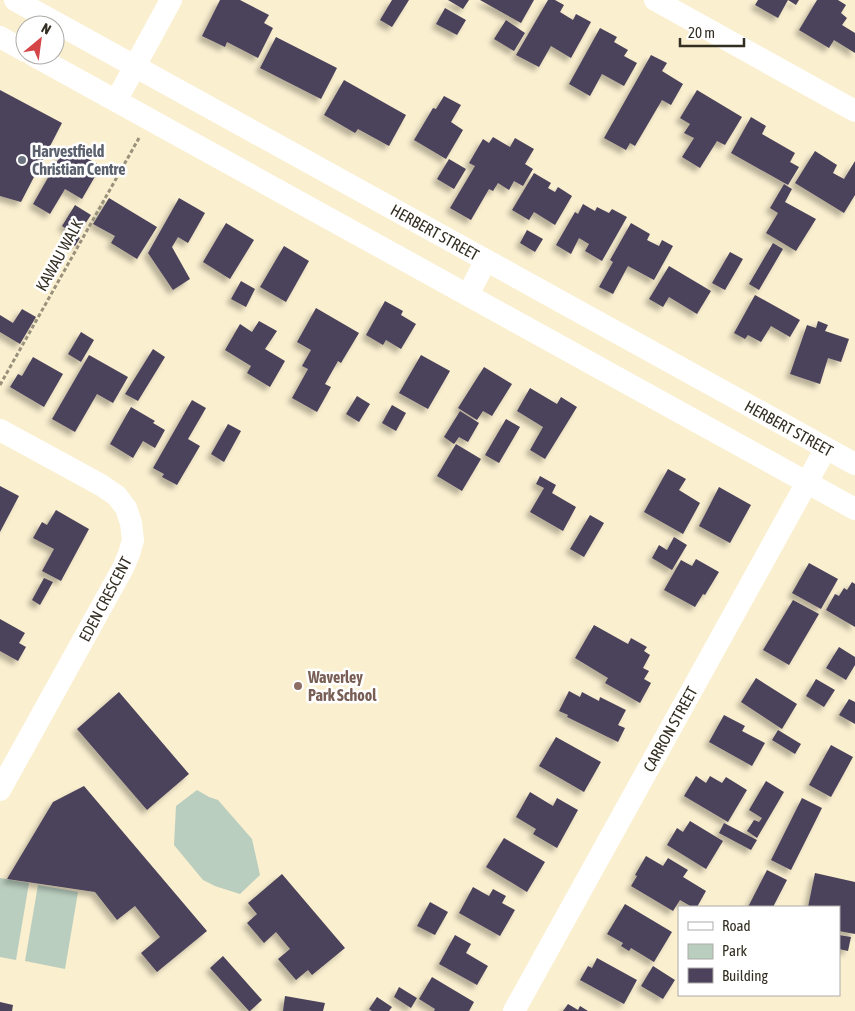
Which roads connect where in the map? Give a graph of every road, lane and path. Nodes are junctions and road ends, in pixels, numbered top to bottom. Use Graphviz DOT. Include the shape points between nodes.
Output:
graph roads {
  1 [pos="15,0"];
  2 [pos="171,0"];
  3 [pos="655,0"];
  4 [pos="0,37"];
  5 [pos="15,45"];
  6 [pos="51,65"];
  7 [pos="135,66"];
  8 [pos="116,101"];
  9 [pos="855,111"];
  10 [pos="139,138"];
  11 [pos="486,260"];
  12 [pos="468,295"];
  13 [pos="0,385"];
  14 [pos="0,430"];
  15 [pos="826,448"];
  16 [pos="855,464"];
  17 [pos="807,482"];
  18 [pos="855,509"];
  19 [pos="0,790"];
  20 [pos="514,1011"];
  1 -- 7 [label="street, HERBERT STREET"];
  2 -- 7 [label="street"];
  3 -- 9 [label="street"];
  4 -- 5 [label="street"];
  6 -- 8 [label="street"];
  7 -- 8 [label="street"];
  7 -- 11 [label="street, HERBERT STREET"];
  8 -- 12 [label="street"];
  10 -- 13 [label="path, KAWAU WALK"];
  11 -- 12 [label="street"];
  11 -- 15 [label="street, HERBERT STREET"];
  12 -- 17 [label="street"];
  14 -- 19 [label="street, EDEN CRESCENT" via="117,496 126,508 133,540 122,568"];
  15 -- 16 [label="street, HERBERT STREET"];
  15 -- 17 [label="street, CARRON STREET"];
  17 -- 18 [label="street"];
  17 -- 20 [label="street, CARRON STREET"];
}
